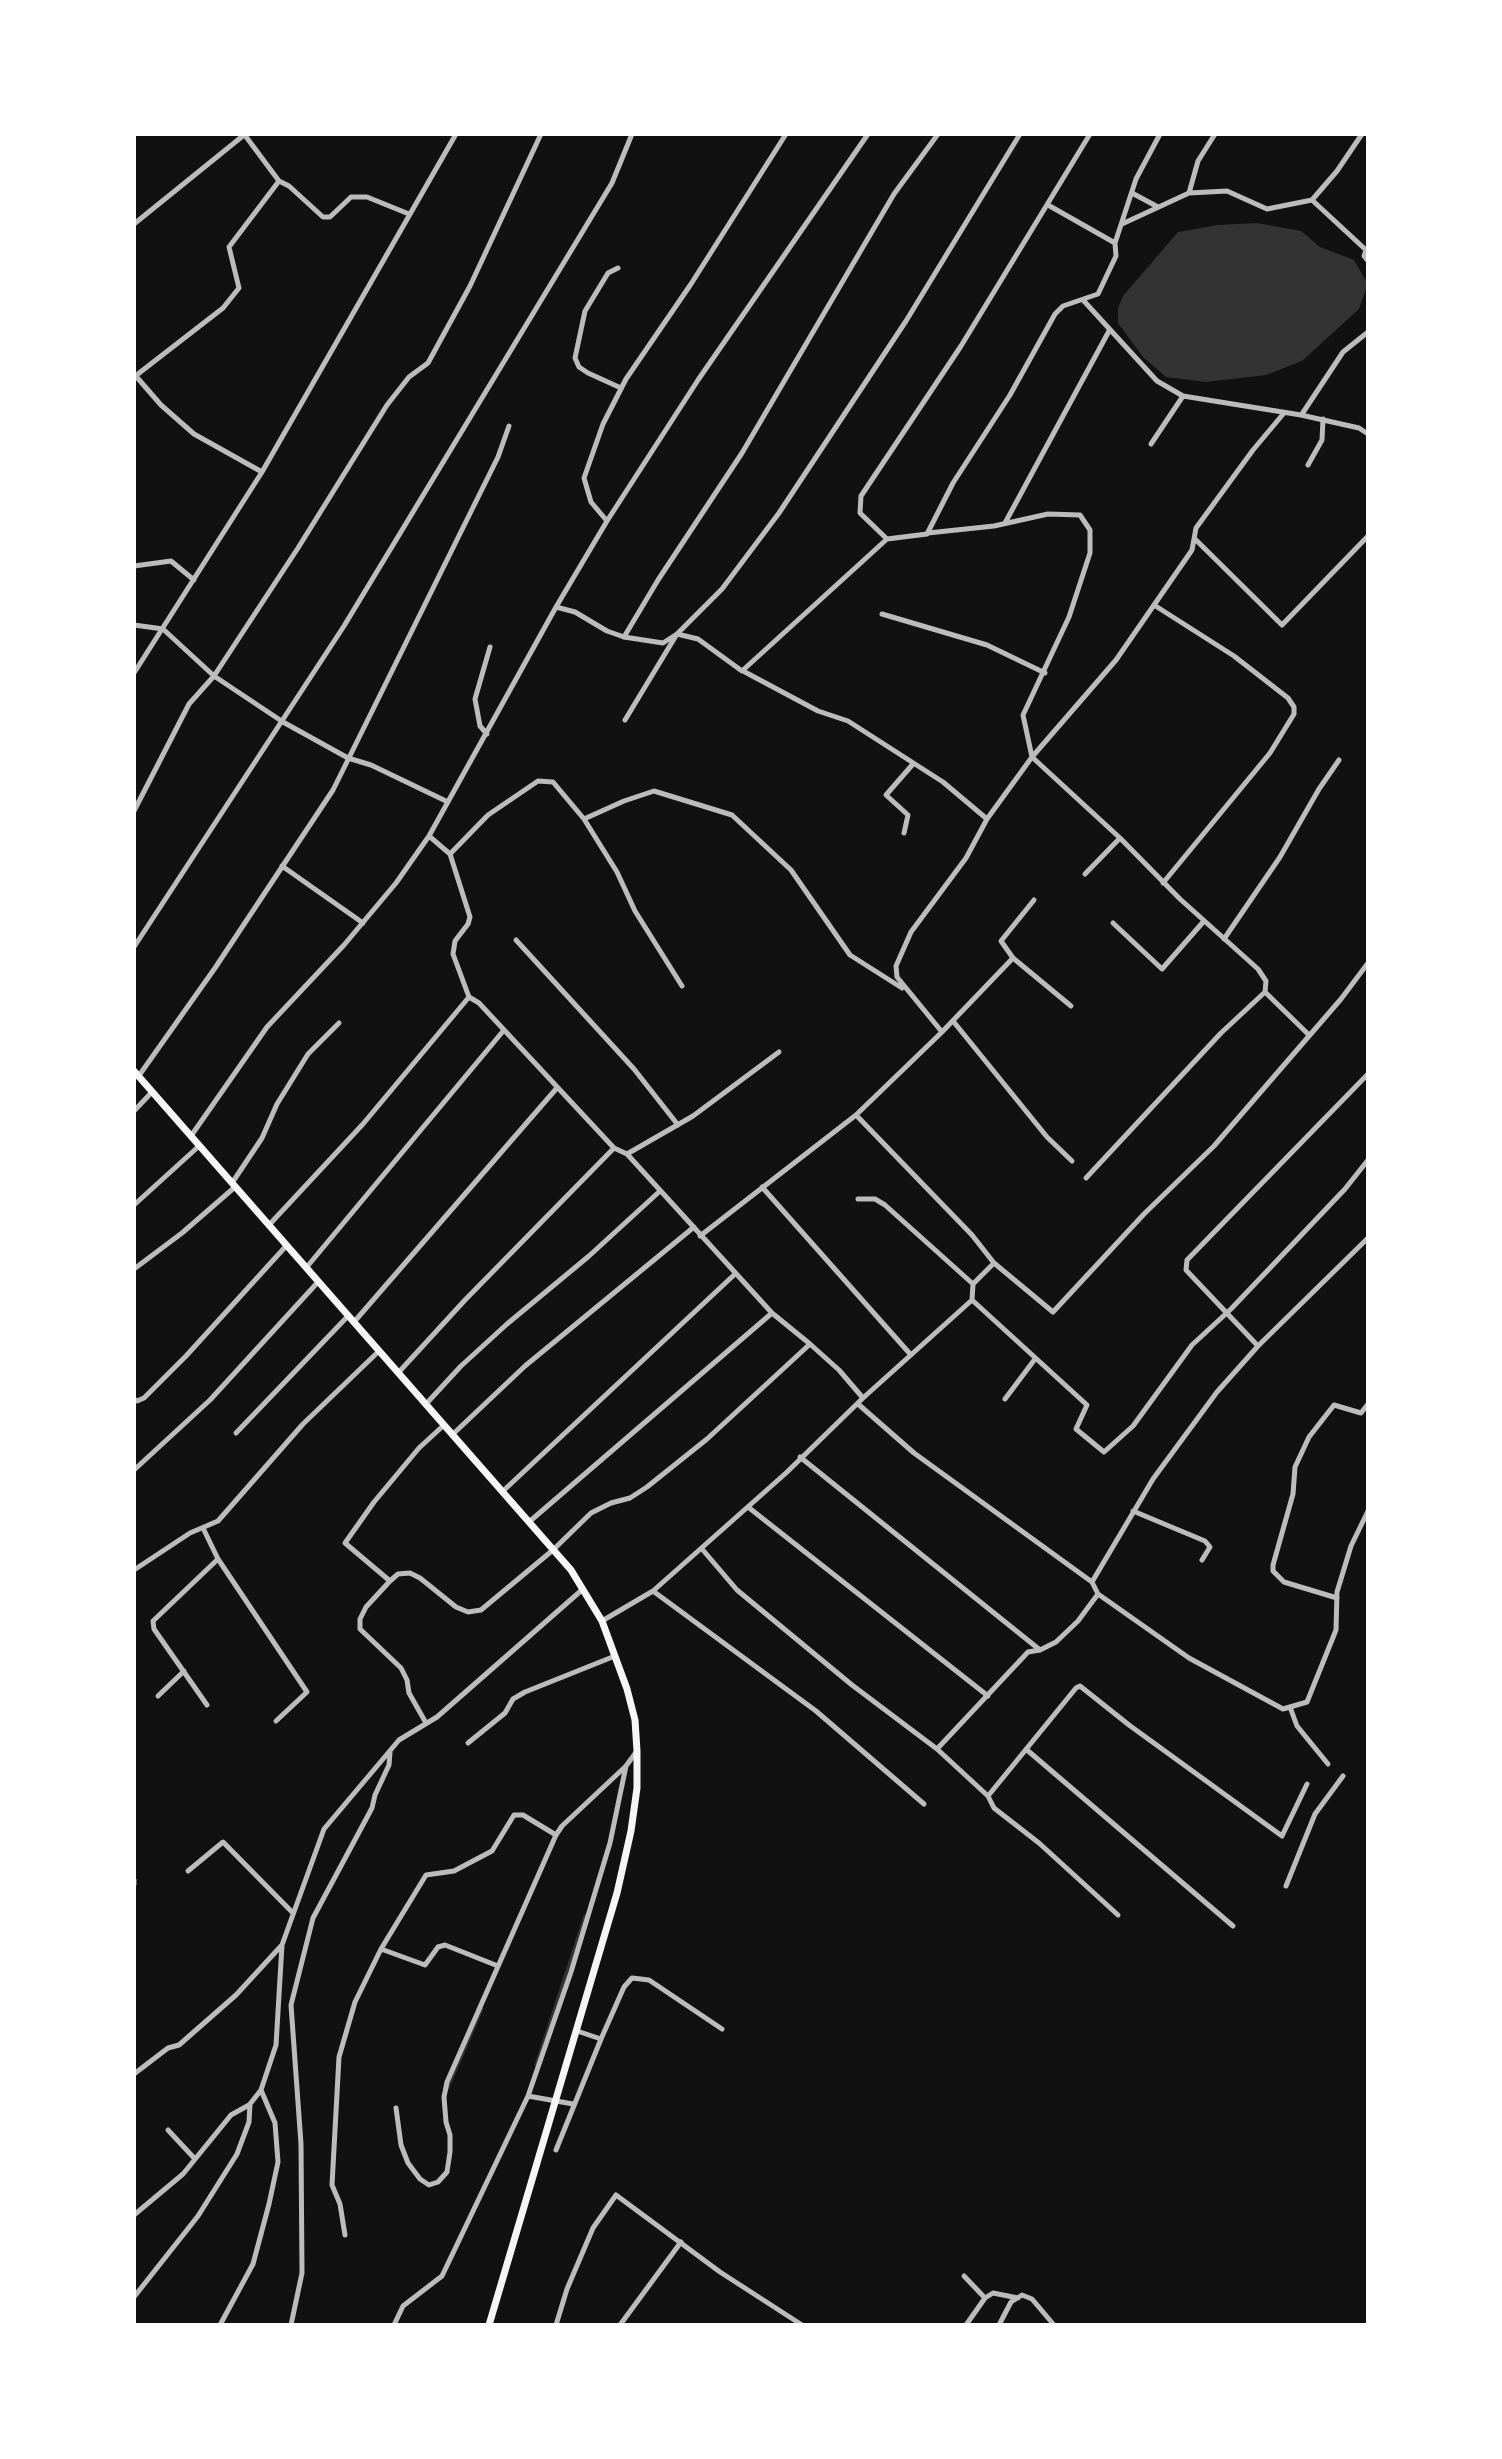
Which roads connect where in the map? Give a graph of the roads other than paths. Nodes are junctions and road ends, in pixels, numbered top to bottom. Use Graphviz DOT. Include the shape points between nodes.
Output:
graph roads {
  1 [pos="244,134"];
  2 [pos="456,134"];
  3 [pos="541,134"];
  4 [pos="632,134"];
  5 [pos="786,134"];
  6 [pos="868,134"];
  7 [pos="938,134"];
  8 [pos="1020,134"];
  9 [pos="1090,134"];
  10 [pos="1160,134"];
  11 [pos="1215,134"];
  12 [pos="1362,134"];
  13 [pos="279,181"];
  14 [pos="1132,193"];
  15 [pos="1189,193"];
  16 [pos="1312,200"];
  17 [pos="1048,205"];
  18 [pos="1159,208"];
  19 [pos="409,214"];
  20 [pos="134,224"];
  21 [pos="1122,224"];
  22 [pos="1115,243"];
  23 [pos="1367,249"];
  24 [pos="1368,261"];
  25 [pos="618,268"];
  26 [pos="1083,300"];
  27 [pos="1109,331"];
  28 [pos="1368,332"];
  29 [pos="134,375"];
  30 [pos="621,388"];
  31 [pos="1183,396"];
  32 [pos="1284,413"];
  33 [pos="1301,415"];
  34 [pos="1323,419"];
  35 [pos="509,426"];
  36 [pos="1368,434"];
  37 [pos="1151,444"];
  38 [pos="1308,465"];
  39 [pos="262,472"];
  40 [pos="607,521"];
  41 [pos="1004,524"];
  42 [pos="927,534"];
  43 [pos="1368,536"];
  44 [pos="1194,538"];
  45 [pos="887,539"];
  46 [pos="134,566"];
  47 [pos="194,580"];
  48 [pos="1154,605"];
  49 [pos="556,607"];
  50 [pos="882,614"];
  51 [pos="134,625"];
  52 [pos="163,629"];
  53 [pos="677,634"];
  54 [pos="624,637"];
  55 [pos="490,647"];
  56 [pos="742,671"];
  57 [pos="134,673"];
  58 [pos="1045,673"];
  59 [pos="214,676"];
  60 [pos="625,720"];
  61 [pos="283,722"];
  62 [pos="487,734"];
  63 [pos="1032,757"];
  64 [pos="348,758"];
  65 [pos="1339,760"];
  66 [pos="913,764"];
  67 [pos="448,802"];
  68 [pos="134,811"];
  69 [pos="584,819"];
  70 [pos="987,819"];
  71 [pos="904,833"];
  72 [pos="429,836"];
  73 [pos="1120,838"];
  74 [pos="450,854"];
  75 [pos="282,866"];
  76 [pos="1085,874"];
  77 [pos="1163,883"];
  78 [pos="1034,900"];
  79 [pos="1204,921"];
  80 [pos="363,923"];
  81 [pos="1113,923"];
  82 [pos="1224,939"];
  83 [pos="516,940"];
  84 [pos="134,947"];
  85 [pos="1013,958"];
  86 [pos="1368,963"];
  87 [pos="682,986"];
  88 [pos="907,991"];
  89 [pos="1265,992"];
  90 [pos="469,997"];
  91 [pos="1071,1006"];
  92 [pos="953,1021"];
  93 [pos="339,1023"];
  94 [pos="504,1030"];
  95 [pos="942,1032"];
  96 [pos="1309,1035"];
  97 [pos="779,1052"];
  98 [pos="136,1074"];
  99 [pos="1368,1074"];
  100 [pos="556,1089"];
  101 [pos="152,1092"];
  102 [pos="134,1111"];
  103 [pos="856,1115"];
  104 [pos="678,1125"];
  105 [pos="191,1136"];
  106 [pos="199,1146"];
  107 [pos="614,1148"];
  108 [pos="627,1154"];
  109 [pos="1368,1160"];
  110 [pos="1072,1161"];
  111 [pos="1086,1178"];
  112 [pos="234,1185"];
  113 [pos="762,1187"];
  114 [pos="660,1191"];
  115 [pos="858,1199"];
  116 [pos="134,1205"];
  117 [pos="269,1225"];
  118 [pos="695,1227"];
  119 [pos="700,1236"];
  120 [pos="1368,1238"];
  121 [pos="287,1245"];
  122 [pos="994,1263"];
  123 [pos="306,1268"];
  124 [pos="134,1269"];
  125 [pos="735,1274"];
  126 [pos="318,1282"];
  127 [pos="973,1284"];
  128 [pos="972,1300"];
  129 [pos="772,1313"];
  130 [pos="1226,1314"];
  131 [pos="351,1319"];
  132 [pos="810,1344"];
  133 [pos="1258,1346"];
  134 [pos="379,1351"];
  135 [pos="911,1355"];
  136 [pos="1035,1359"];
  137 [pos="398,1373"];
  138 [pos="863,1398"];
  139 [pos="134,1399"];
  140 [pos="1005,1399"];
  141 [pos="426,1404"];
  142 [pos="858,1404"];
  143 [pos="1368,1404"];
  144 [pos="444,1425"];
  145 [pos="236,1433"];
  146 [pos="452,1435"];
  147 [pos="800,1457"];
  148 [pos="134,1470"];
  149 [pos="502,1492"];
  150 [pos="748,1507"];
  151 [pos="1133,1511"];
  152 [pos="1368,1511"];
  153 [pos="529,1522"];
  154 [pos="203,1528"];
  155 [pos="702,1549"];
  156 [pos="553,1550"];
  157 [pos="218,1559"];
  158 [pos="1202,1560"];
  159 [pos="134,1570"];
  160 [pos="390,1581"];
  161 [pos="1092,1582"];
  162 [pos="583,1589"];
  163 [pos="653,1591"];
  164 [pos="1098,1594"];
  165 [pos="1337,1598"];
  166 [pos="602,1621"];
  167 [pos="1040,1650"];
  168 [pos="615,1656"];
  169 [pos="184,1671"];
  170 [pos="158,1696"];
  171 [pos="988,1696"];
  172 [pos="207,1705"];
  173 [pos="1290,1707"];
  174 [pos="276,1721"];
  175 [pos="426,1723"];
  176 [pos="468,1743"];
  177 [pos="937,1749"];
  178 [pos="1027,1750"];
  179 [pos="390,1751"];
  180 [pos="637,1751"];
  181 [pos="1328,1764"];
  182 [pos="626,1766"];
  183 [pos="1343,1776"];
  184 [pos="1307,1784"];
  185 [pos="988,1796"];
  186 [pos="924,1804"];
  187 [pos="556,1835"];
  188 [pos="188,1871"];
  189 [pos="1286,1886"];
  190 [pos="293,1913"];
  191 [pos="1118,1915"];
  192 [pos="1233,1926"];
  193 [pos="282,1945"];
  194 [pos="381,1949"];
  195 [pos="498,1966"];
  196 [pos="722,2029"];
  197 [pos="577,2031"];
  198 [pos="601,2039"];
  199 [pos="134,2074"];
  200 [pos="261,2090"];
  201 [pos="528,2096"];
  202 [pos="557,2100"];
  203 [pos="250,2104"];
  204 [pos="573,2104"];
  205 [pos="396,2108"];
  206 [pos="168,2130"];
  207 [pos="556,2150"];
  208 [pos="195,2159"];
  209 [pos="134,2215"];
  210 [pos="345,2235"];
  211 [pos="681,2242"];
  212 [pos="964,2276"];
  213 [pos="134,2297"];
  214 [pos="985,2298"];
  215 [pos="1018,2298"];
  216 [pos="220,2325"];
  217 [pos="291,2325"];
  218 [pos="394,2325"];
  219 [pos="489,2325"];
  220 [pos="556,2325"];
  221 [pos="620,2325"];
  222 [pos="802,2325"];
  223 [pos="966,2325"];
  224 [pos="999,2325"];
  225 [pos="1054,2325"];
  1 -- 13 [label="street"];
  1 -- 20 [label="street"];
  2 -- 19 [label="street"];
  3 -- 59 [label="street" via="428,363 387,405"];
  4 -- 61 [label="street" via="612,183 576,245"];
  5 -- 30 [label="street"];
  6 -- 40 [label="street"];
  7 -- 54 [label="street" via="894,194 742,453"];
  8 -- 53 [label="street" via="906,321 779,513 722,589"];
  9 -- 17 [label="street"];
  10 -- 14 [label="street"];
  11 -- 15 [label="street" via="1198,161"];
  12 -- 16 [label="street"];
  13 -- 19 [label="street" via="323,217 330,217 351,197 367,197"];
  13 -- 29 [label="street" via="229,247 239,288 223,308"];
  14 -- 18 [label="street"];
  14 -- 21 [label="street"];
  15 -- 16 [label="street" via="1227,191 1267,209"];
  15 -- 18 [label="street"];
  16 -- 23 [label="street"];
  17 -- 22 [label="street"];
  17 -- 45 [label="street" via="861,496 860,513"];
  18 -- 21 [label="street"];
  19 -- 39 [label="street"];
  21 -- 22 [label="street"];
  22 -- 26 [label="street" via="1116,256 1098,294"];
  23 -- 24 [label="street"];
  25 -- 30 [label="street" via="608,273 585,311 575,358 588,373"];
  26 -- 27 [label="street"];
  26 -- 42 [label="street" via="1055,314"];
  27 -- 31 [label="street" via="1157,381"];
  27 -- 41 [label="street"];
  28 -- 33 [label="street" via="1343,352"];
  29 -- 39 [label="street" via="194,434"];
  30 -- 40 [label="street" via="584,478 591,502"];
  31 -- 32 [label="street"];
  31 -- 37 [label="street"];
  32 -- 33 [label="street"];
  32 -- 44 [label="street" via="1196,528"];
  33 -- 34 [label="street"];
  34 -- 36 [label="street"];
  34 -- 38 [label="street" via="1322,440"];
  35 -- 64 [label="street"];
  39 -- 47 [label="street"];
  40 -- 49 [label="street"];
  41 -- 42 [label="street"];
  41 -- 58 [label="street" via="1048,514 1080,515 1090,530 1090,553"];
  42 -- 45 [label="street"];
  43 -- 44 [label="street" via="1282,625"];
  44 -- 48 [label="street" via="1192,550"];
  45 -- 56 [label="street"];
  46 -- 47 [label="street" via="171,561"];
  47 -- 52 [label="street"];
  48 -- 63 [label="street" via="1116,660"];
  48 -- 77 [label="street" via="1234,656 1294,707 1270,753"];
  49 -- 54 [label="street"];
  49 -- 62 [label="street"];
  50 -- 58 [label="street" via="987,645"];
  51 -- 52 [label="street"];
  52 -- 57 [label="street"];
  52 -- 59 [label="street"];
  53 -- 54 [label="street" via="663,643"];
  53 -- 56 [label="street" via="698,639"];
  53 -- 60 [label="street"];
  55 -- 62 [label="street" via="475,699 480,726"];
  56 -- 66 [label="street" via="848,721"];
  58 -- 63 [label="street" via="1023,715"];
  59 -- 61 [label="street"];
  59 -- 68 [label="street" via="189,704"];
  61 -- 64 [label="street"];
  61 -- 84 [label="street"];
  62 -- 67 [label="street"];
  63 -- 70 [label="street"];
  63 -- 73 [label="street"];
  64 -- 67 [label="street"];
  64 -- 75 [label="street"];
  65 -- 82 [label="street"];
  66 -- 70 [label="street"];
  66 -- 71 [label="street" via="886,795 908,815"];
  67 -- 72 [label="street"];
  69 -- 74 [label="street" via="553,782 538,781 488,815"];
  69 -- 87 [label="street"];
  69 -- 88 [label="street" via="654,791 732,815 791,870 850,955"];
  70 -- 88 [label="street" via="966,858 911,932 896,966"];
  72 -- 74 [label="street"];
  72 -- 80 [label="street"];
  73 -- 76 [label="street"];
  73 -- 77 [label="street"];
  74 -- 90 [label="street" via="470,917 453,954"];
  75 -- 80 [label="street"];
  75 -- 98 [label="street"];
  77 -- 79 [label="street"];
  78 -- 85 [label="street" via="1001,941"];
  79 -- 81 [label="street" via="1162,969"];
  79 -- 82 [label="street"];
  80 -- 105 [label="street" via="267,1027"];
  82 -- 89 [label="street" via="1258,969 1266,981"];
  83 -- 104 [label="street"];
  85 -- 91 [label="street"];
  85 -- 92 [label="street"];
  86 -- 96 [label="street"];
  88 -- 95 [label="street"];
  89 -- 96 [label="street"];
  89 -- 111 [label="street"];
  90 -- 94 [label="street"];
  90 -- 117 [label="street" via="363,1124"];
  92 -- 95 [label="street"];
  92 -- 110 [label="street"];
  93 -- 112 [label="street" via="308,1054"];
  94 -- 100 [label="street"];
  94 -- 123 [label="street"];
  95 -- 103 [label="street"];
  96 -- 122 [label="street" via="1214,1146 1053,1312"];
  97 -- 104 [label="street"];
  98 -- 101 [label="main road"];
  99 -- 130 [label="street" via="1187,1260 1186,1270"];
  100 -- 107 [label="street"];
  100 -- 131 [label="street"];
  101 -- 102 [label="street"];
  101 -- 105 [label="main road"];
  103 -- 113 [label="street"];
  103 -- 122 [label="street"];
  104 -- 108 [label="street"];
  105 -- 106 [label="main road"];
  106 -- 112 [label="main road"];
  106 -- 116 [label="street"];
  107 -- 108 [label="street"];
  107 -- 137 [label="street"];
  108 -- 114 [label="street"];
  109 -- 130 [label="street"];
  112 -- 117 [label="main road"];
  112 -- 124 [label="street"];
  113 -- 119 [label="street"];
  113 -- 135 [label="street"];
  114 -- 118 [label="street"];
  114 -- 141 [label="street" via="507,1324"];
  115 -- 127 [label="street" via="885,1205"];
  117 -- 121 [label="main road"];
  118 -- 119 [label="street"];
  118 -- 146 [label="street" via="525,1366"];
  119 -- 125 [label="street"];
  120 -- 133 [label="street"];
  121 -- 123 [label="main road"];
  121 -- 139 [label="street" via="186,1356 144,1398"];
  122 -- 127 [label="street"];
  123 -- 126 [label="main road"];
  125 -- 129 [label="street"];
  125 -- 149 [label="street"];
  126 -- 131 [label="main road"];
  126 -- 148 [label="street" via="210,1400"];
  127 -- 128 [label="street"];
  128 -- 135 [label="street"];
  128 -- 136 [label="street"];
  129 -- 132 [label="street"];
  129 -- 153 [label="street"];
  130 -- 133 [label="street"];
  130 -- 136 [label="street" via="1192,1345 1133,1426 1104,1452 1076,1429 1087,1405"];
  131 -- 134 [label="main road"];
  131 -- 145 [label="street"];
  132 -- 138 [label="street"];
  132 -- 156 [label="street" via="707,1439 630,1498 591,1513"];
  133 -- 151 [label="street" via="1207,1404"];
  134 -- 137 [label="main road"];
  134 -- 154 [label="street" via="303,1424 231,1508"];
  135 -- 138 [label="street"];
  136 -- 140 [label="street"];
  137 -- 141 [label="main road"];
  138 -- 142 [label="street"];
  141 -- 144 [label="main road"];
  142 -- 147 [label="street"];
  142 -- 161 [label="street" via="914,1453"];
  143 -- 165 [label="street" via="1361,1413 1334,1405 1309,1437 1295,1467 1273,1565 1284,1582"];
  144 -- 146 [label="main road"];
  144 -- 160 [label="street" via="419,1448 345,1543"];
  146 -- 149 [label="main road"];
  147 -- 150 [label="street"];
  147 -- 167 [label="street"];
  149 -- 153 [label="main road"];
  150 -- 155 [label="street"];
  150 -- 171 [label="street"];
  151 -- 158 [label="street" via="1205,1541 1210,1547"];
  151 -- 161 [label="street"];
  152 -- 165 [label="street" via="1351,1546"];
  153 -- 156 [label="main road"];
  154 -- 157 [label="street"];
  154 -- 159 [label="street"];
  155 -- 163 [label="street"];
  155 -- 177 [label="street" via="747,1598"];
  156 -- 160 [label="street" via="481,1610 456,1607 410,1573"];
  156 -- 162 [label="main road"];
  157 -- 169 [label="street" via="153,1621"];
  157 -- 174 [label="street" via="307,1692"];
  160 -- 175 [label="street" via="366,1607 360,1629 401,1668"];
  161 -- 164 [label="street"];
  162 -- 166 [label="main road"];
  162 -- 175 [label="street"];
  163 -- 166 [label="street"];
  163 -- 186 [label="street" via="816,1711"];
  164 -- 167 [label="street" via="1078,1621"];
  164 -- 173 [label="street" via="1189,1658 1283,1709"];
  165 -- 173 [label="street" via="1336,1630 1307,1702"];
  166 -- 168 [label="main road"];
  167 -- 171 [label="street" via="1028,1652"];
  168 -- 176 [label="street" via="513,1699 505,1713"];
  168 -- 180 [label="main road" via="635,1720"];
  169 -- 170 [label="street"];
  169 -- 172 [label="street"];
  171 -- 177 [label="street"];
  173 -- 181 [label="street" via="1297,1726"];
  175 -- 179 [label="street"];
  177 -- 185 [label="street"];
  178 -- 184 [label="street" via="1080,1686 1282,1836"];
  178 -- 185 [label="street"];
  178 -- 192 [label="street"];
  179 -- 190 [label="street" via="324,1829"];
  179 -- 217 [label="street" via="372,1808 313,1918 291,2005 301,2144 302,2273"];
  180 -- 182 [label="street"];
  180 -- 197 [label="main road" via="628,1843"];
  182 -- 187 [label="street"];
  182 -- 201 [label="street" via="610,1843"];
  183 -- 189 [label="street" via="1315,1814"];
  185 -- 191 [label="street" via="994,1808"];
  187 -- 194 [label="street" via="514,1815 492,1851 454,1871 426,1875"];
  187 -- 195 [label="street"];
  188 -- 190 [label="street" via="223,1842"];
  190 -- 193 [label="street"];
  193 -- 199 [label="street" via="179,2045"];
  193 -- 200 [label="street" via="276,2045"];
  194 -- 195 [label="street" via="425,1965 442,1945"];
  194 -- 210 [label="street" via="355,2002 339,2057 332,2185"];
  195 -- 205 [label="street" via="447,2082 450,2152 447,2172 438,2182 429,2185 408,2163"];
  196 -- 198 [label="street" via="638,1977 624,1987"];
  197 -- 198 [label="street"];
  197 -- 202 [label="main road"];
  198 -- 204 [label="street"];
  200 -- 203 [label="street"];
  200 -- 216 [label="street" via="275,2123 278,2162 253,2264"];
  201 -- 202 [label="street"];
  201 -- 218 [label="street" via="442,2276 403,2306"];
  202 -- 204 [label="street"];
  202 -- 219 [label="main road"];
  203 -- 208 [label="street" via="231,2115"];
  203 -- 213 [label="street" via="237,2154 198,2216"];
  204 -- 207 [label="street"];
  206 -- 208 [label="street"];
  208 -- 209 [label="street"];
  211 -- 220 [label="street" via="616,2195 593,2228"];
  211 -- 221 [label="street"];
  211 -- 222 [label="street"];
  212 -- 214 [label="street"];
  214 -- 215 [label="street" via="993,2293"];
  214 -- 223 [label="street"];
  215 -- 224 [label="street"];
  215 -- 225 [label="street" via="1032,2299"];
}
